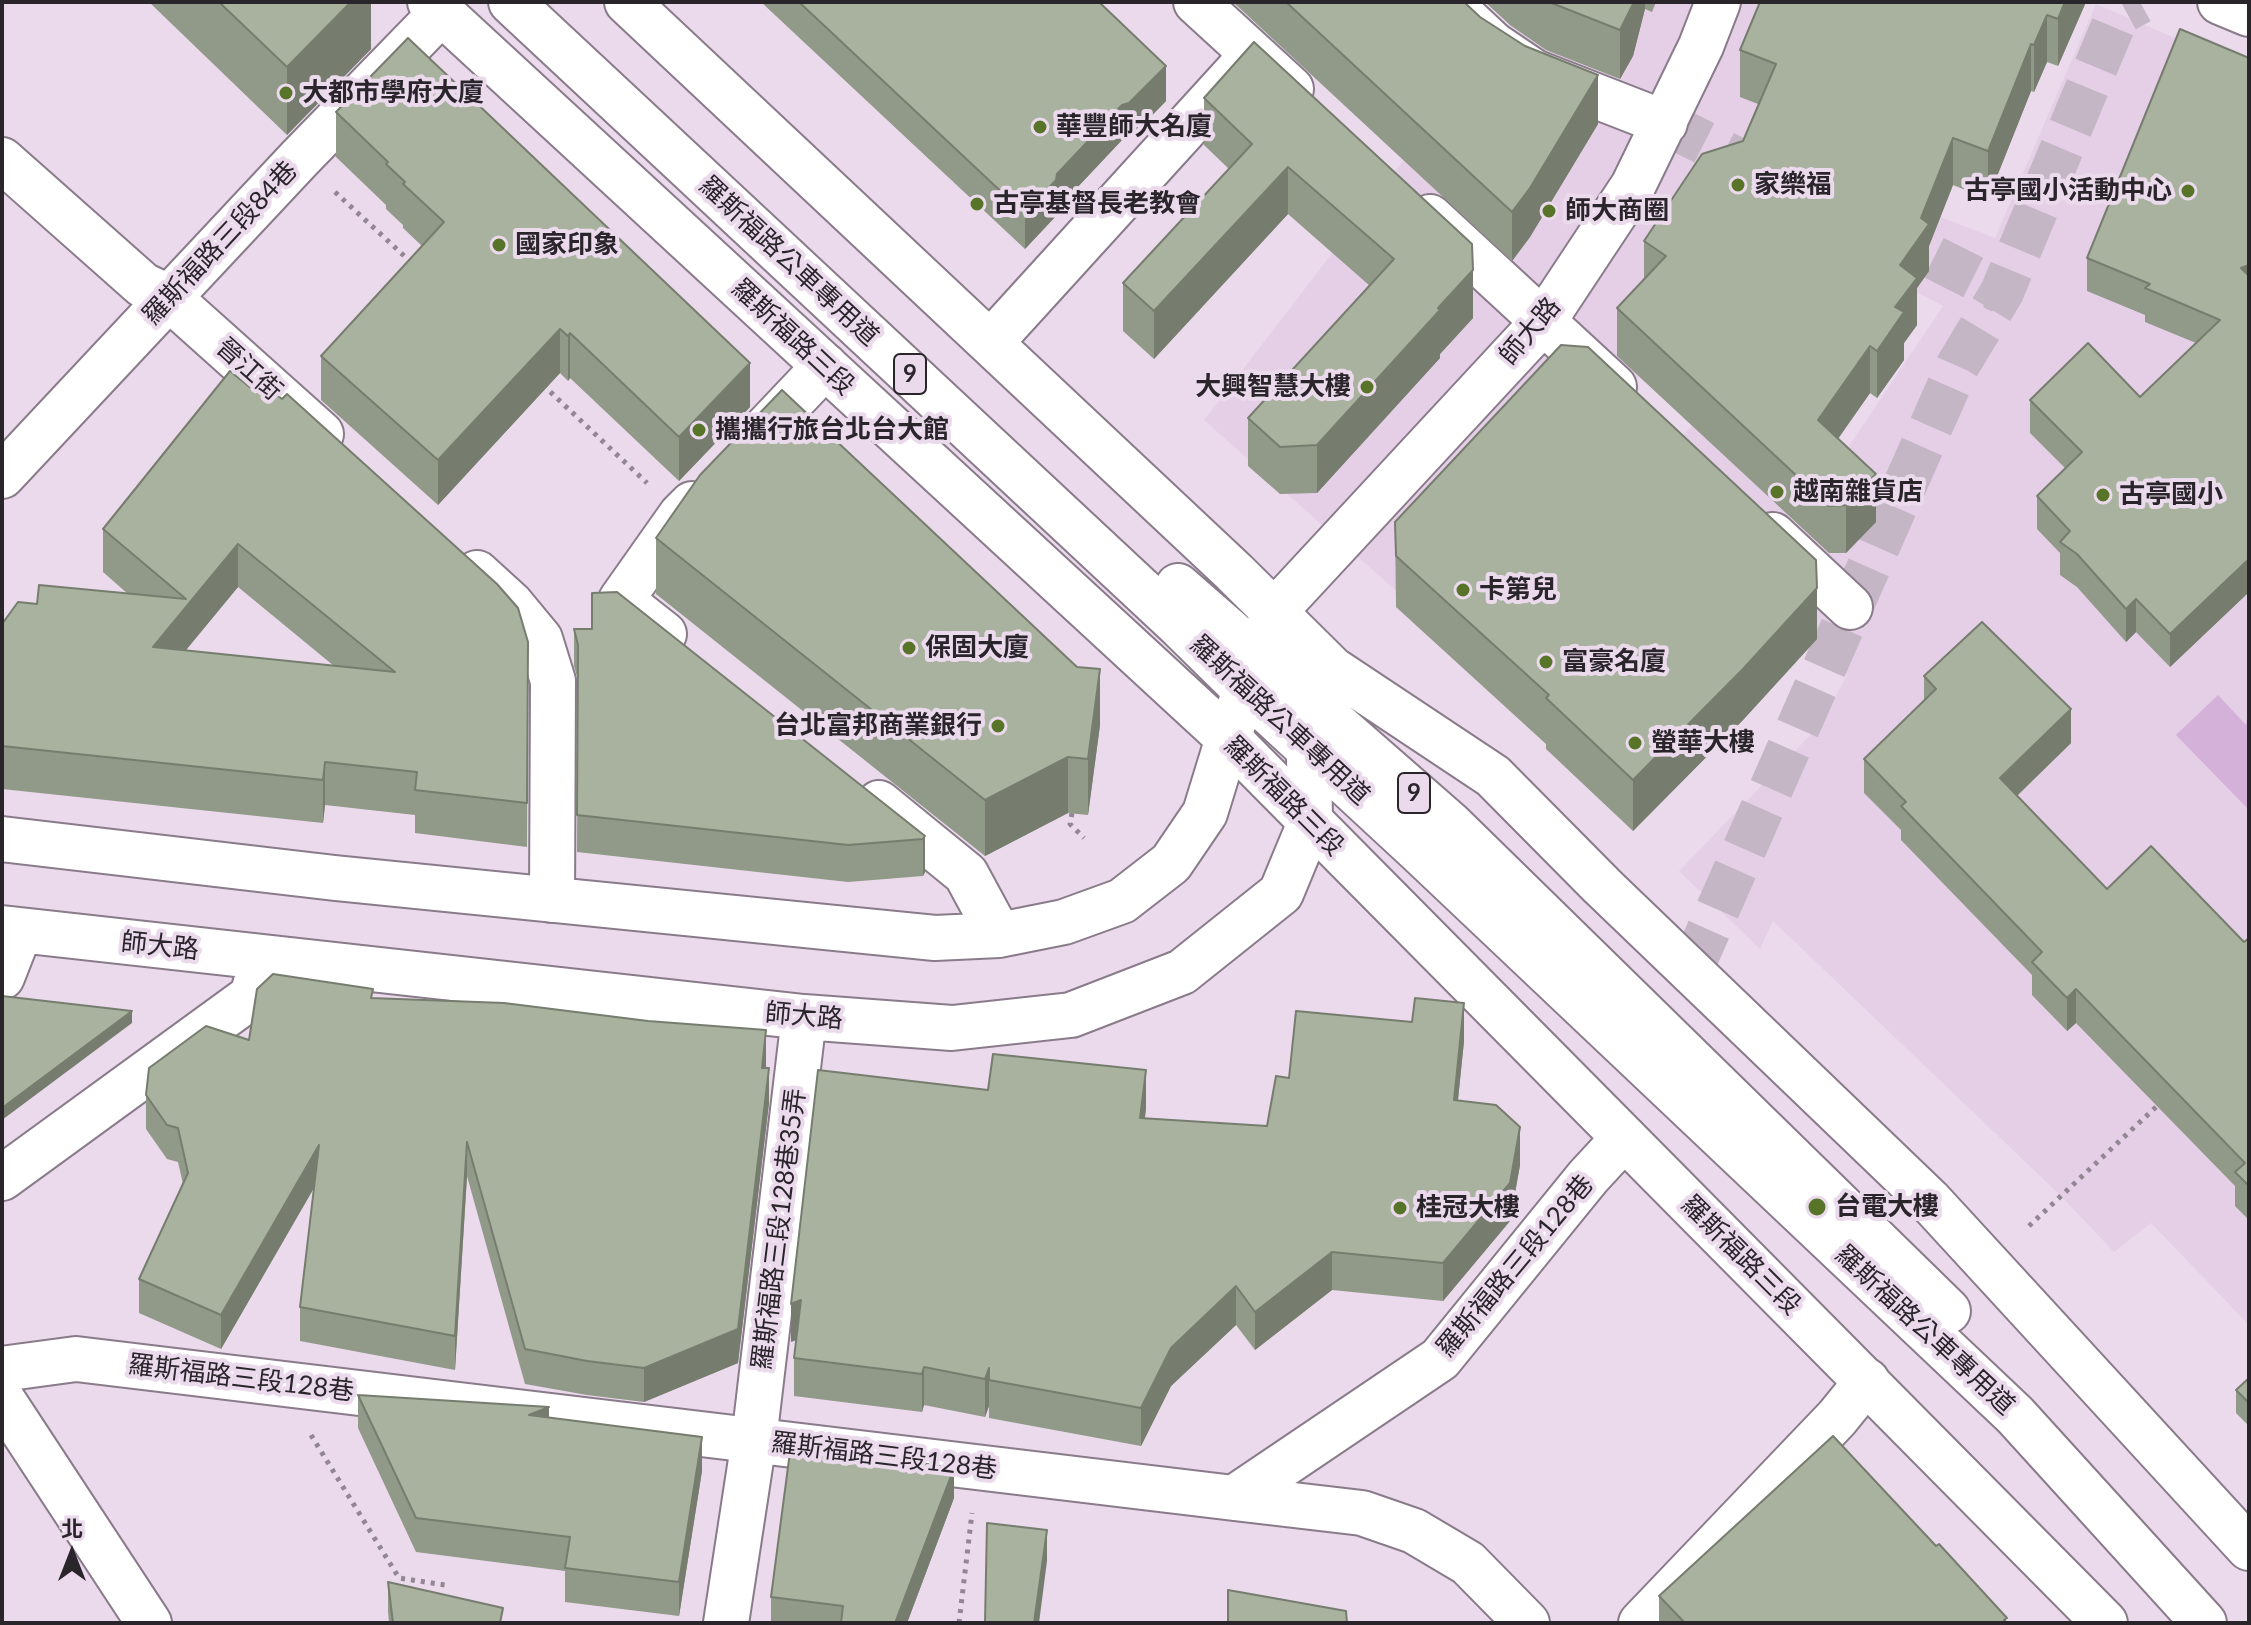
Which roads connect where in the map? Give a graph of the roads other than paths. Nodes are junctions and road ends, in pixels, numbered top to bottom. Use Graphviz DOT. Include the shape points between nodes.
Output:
graph roads {
  1 [pos="511,2"];
  2 [pos="551,2"];
  3 [pos="627,2"];
  4 [pos="1196,2"];
  5 [pos="1448,2"];
  6 [pos="1718,2"];
  7 [pos="2220,2"];
  8 [pos="436,7"];
  9 [pos="2249,14"];
  10 [pos="1253,54"];
  11 [pos="1320,116"];
  12 [pos="1665,123"];
  13 [pos="2,160"];
  14 [pos="1398,188"];
  15 [pos="168,297"];
  16 [pos="1543,322"];
  17 [pos="991,342"];
  18 [pos="825,366"];
  19 [pos="1647,418"];
  20 [pos="346,456"];
  21 [pos="2,476"];
  22 [pos="1749,513"];
  23 [pos="452,551"];
  24 [pos="1850,607"];
  25 [pos="1274,612"];
  26 [pos="696,659"];
  27 [pos="1261,673"];
  28 [pos="1228,738"];
  29 [pos="1308,749"];
  30 [pos="845,776"];
  31 [pos="1310,823"];
  32 [pos="2,839"];
  33 [pos="552,900"];
  34 [pos="11,930"];
  35 [pos="999,935"];
  36 [pos="263,958"];
  37 [pos="2,977"];
  38 [pos="804,1017"];
  39 [pos="1624,1138"];
  40 [pos="2,1178"];
  41 [pos="2,1369"];
  42 [pos="1867,1381"];
  43 [pos="2,1399"];
  44 [pos="754,1440"];
  45 [pos="1234,1498"];
  46 [pos="2249,1548"];
  47 [pos="149,1623"];
  48 [pos="726,1623"];
  49 [pos="1527,1623"];
  50 [pos="1641,1623"];
  51 [pos="2105,1623"];
  52 [pos="2204,1623"];
  53 [pos="2239,1623"];
  1 -- 27 [label="main road, 羅斯福路公車專用道 / 9" via="1181,627"];
  2 -- 27 [label="main road, 羅斯福路公車專用道 / 9" via="1201,607"];
  3 -- 17 [label="main road, 9"];
  4 -- 10 [label="main road"];
  5 -- 12 [label="main road" via="1494,45 1534,72"];
  6 -- 12 [label="main road, 師大路"];
  7 -- 9 [label="main road"];
  8 -- 15 [label="main road, 羅斯福路三段84巷"];
  8 -- 18 [label="main road, 羅斯福路三段 / 9"];
  10 -- 11 [label="main road"];
  10 -- 17 [label="main road"];
  12 -- 16 [label="main road, 師大路" via="1633,186"];
  13 -- 15 [label="main road, 晉江街" via="143,285"];
  14 -- 16 [label="main road"];
  15 -- 20 [label="main road, 晉江街"];
  15 -- 21 [label="main road, 羅斯福路三段84巷"];
  16 -- 19 [label="main road"];
  16 -- 25 [label="main road, 師大路"];
  17 -- 25 [label="main road, 9"];
  18 -- 26 [label="main road" via="681,515 621,600"];
  18 -- 28 [label="main road, 羅斯福路三段 / 9"];
  22 -- 24 [label="main road"];
  23 -- 33 [label="main road" via="511,604 540,639 553,681"];
  25 -- 27 [label="main road, 師大路"];
  25 -- 46 [label="main road, 9" via="1332,669 1493,776 1929,1200"];
  27 -- 28 [label="main road, 師大路"];
  27 -- 29 [label="main road, 師大路" via="1304,732"];
  27 -- 53 [label="main road, 羅斯福路公車專用道 / 9" via="1449,823 2048,1409"];
  28 -- 31 [label="main road, 羅斯福路三段 / 9"];
  28 -- 35 [label="main road, 師大路" via="1205,813 1171,863 1122,901 1064,922"];
  29 -- 31 [label="main road, 師大路"];
  29 -- 52 [label="main road, 羅斯福路公車專用道 / 9" via="2015,1415"];
  30 -- 35 [label="main road" via="966,874"];
  31 -- 38 [label="main road, 師大路" via="1281,893 1182,972 1071,1015 952,1028"];
  31 -- 39 [label="main road, 羅斯福路三段 / 9"];
  32 -- 33 [label="main road, 師大路"];
  33 -- 35 [label="main road, 師大路" via="935,938"];
  34 -- 36 [label="main road, 師大路"];
  34 -- 37 [label="main road"];
  36 -- 38 [label="main road, 師大路"];
  36 -- 40 [label="main road" via="252,996"];
  38 -- 44 [label="main road, 羅斯福路三段128巷35弄"];
  39 -- 42 [label="main road, 羅斯福路三段 / 9"];
  39 -- 45 [label="main road, 羅斯福路三段128巷" via="1440,1359"];
  41 -- 44 [label="main road, 羅斯福路三段128巷" via="76,1359"];
  42 -- 50 [label="main road"];
  42 -- 51 [label="main road, 羅斯福路三段 / 9"];
  43 -- 47 [label="main road"];
  44 -- 45 [label="main road, 羅斯福路三段128巷"];
  44 -- 48 [label="main road, 羅斯福路三段128巷35弄"];
  45 -- 49 [label="main road" via="1362,1513 1414,1531 1468,1563"];
}
